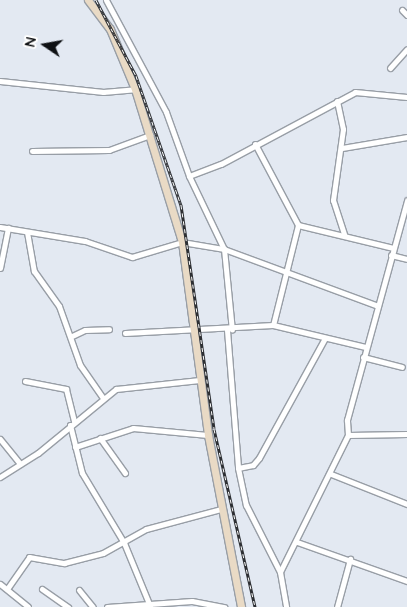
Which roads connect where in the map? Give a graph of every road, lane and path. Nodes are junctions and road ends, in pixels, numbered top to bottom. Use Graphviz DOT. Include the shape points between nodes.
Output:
graph roads {
  1 [pos="88,0"];
  2 [pos="106,0"];
  3 [pos="402,10"];
  4 [pos="407,15"];
  5 [pos="407,50"];
  6 [pos="390,68"];
  7 [pos="0,81"];
  8 [pos="135,89"];
  9 [pos="407,97"];
  10 [pos="337,101"];
  11 [pos="151,135"];
  12 [pos="407,137"];
  13 [pos="255,144"];
  14 [pos="342,148"];
  15 [pos="32,150"];
  16 [pos="189,176"];
  17 [pos="407,200"];
  18 [pos="298,225"];
  19 [pos="0,227"];
  20 [pos="8,228"];
  21 [pos="28,232"];
  22 [pos="344,234"];
  23 [pos="182,242"];
  24 [pos="393,248"];
  25 [pos="224,249"];
  26 [pos="391,255"];
  27 [pos="407,259"];
  28 [pos="0,268"];
  29 [pos="288,275"];
  30 [pos="378,306"];
  31 [pos="273,324"];
  32 [pos="109,329"];
  33 [pos="230,330"];
  34 [pos="192,332"];
  35 [pos="125,334"];
  36 [pos="72,336"];
  37 [pos="325,338"];
  38 [pos="366,347"];
  39 [pos="363,357"];
  40 [pos="402,368"];
  41 [pos="200,380"];
  42 [pos="25,381"];
  43 [pos="103,398"];
  44 [pos="72,424"];
  45 [pos="407,434"];
  46 [pos="208,435"];
  47 [pos="348,435"];
  48 [pos="100,438"];
  49 [pos="0,439"];
  50 [pos="75,447"];
  51 [pos="20,464"];
  52 [pos="238,468"];
  53 [pos="125,473"];
  54 [pos="331,474"];
  55 [pos="0,477"];
  56 [pos="407,504"];
  57 [pos="221,509"];
  58 [pos="298,542"];
  59 [pos="124,543"];
  60 [pos="350,560"];
  61 [pos="280,572"];
  62 [pos="407,581"];
  63 [pos="0,584"];
  64 [pos="7,589"];
  65 [pos="42,589"];
  66 [pos="79,590"];
  67 [pos="150,606"];
  68 [pos="28,607"];
  69 [pos="68,607"];
  70 [pos="93,607"];
  71 [pos="107,607"];
  72 [pos="224,607"];
  73 [pos="241,607"];
  74 [pos="286,607"];
  75 [pos="337,607"];
  1 -- 8 [label="street" via="110,29"];
  2 -- 16 [label="street" via="166,112"];
  3 -- 4 [label="street"];
  5 -- 6 [label="street"];
  7 -- 8 [label="street" via="103,92"];
  8 -- 11 [label="street"];
  9 -- 10 [label="street" via="355,92"];
  10 -- 13 [label="street"];
  10 -- 14 [label="street"];
  11 -- 15 [label="street" via="109,150"];
  11 -- 23 [label="street"];
  12 -- 14 [label="street"];
  13 -- 16 [label="street"];
  13 -- 18 [label="street"];
  14 -- 22 [label="street" via="334,200"];
  16 -- 25 [label="street"];
  17 -- 24 [label="street"];
  18 -- 22 [label="street"];
  18 -- 29 [label="street"];
  19 -- 20 [label="street"];
  20 -- 21 [label="street"];
  20 -- 28 [label="street"];
  21 -- 23 [label="street" via="85,240 132,257"];
  21 -- 36 [label="street" via="34,271 59,306"];
  22 -- 24 [label="street"];
  23 -- 25 [label="street"];
  23 -- 34 [label="street"];
  24 -- 26 [label="street"];
  25 -- 29 [label="street"];
  25 -- 33 [label="street"];
  26 -- 27 [label="street"];
  26 -- 30 [label="street"];
  29 -- 30 [label="street"];
  29 -- 31 [label="street"];
  30 -- 38 [label="street"];
  31 -- 33 [label="street"];
  31 -- 37 [label="street"];
  32 -- 36 [label="street" via="85,330"];
  33 -- 34 [label="street"];
  33 -- 52 [label="street"];
  34 -- 35 [label="street"];
  34 -- 41 [label="street"];
  36 -- 43 [label="street" via="80,365"];
  37 -- 38 [label="street"];
  37 -- 52 [label="street" via="259,458 253,465"];
  38 -- 39 [label="street"];
  39 -- 40 [label="street"];
  39 -- 47 [label="street" via="347,420"];
  41 -- 43 [label="street" via="128,385"];
  41 -- 46 [label="street"];
  42 -- 44 [label="street" via="66,389"];
  43 -- 44 [label="street"];
  44 -- 50 [label="street"];
  44 -- 51 [label="street"];
  45 -- 47 [label="street"];
  46 -- 48 [label="street" via="133,428"];
  46 -- 57 [label="street"];
  47 -- 54 [label="street"];
  48 -- 50 [label="street"];
  48 -- 53 [label="street"];
  49 -- 51 [label="street"];
  50 -- 59 [label="street" via="82,473"];
  51 -- 55 [label="street"];
  52 -- 61 [label="street" via="246,505"];
  54 -- 56 [label="street"];
  54 -- 58 [label="street"];
  57 -- 59 [label="street" via="146,529"];
  57 -- 73 [label="street"];
  58 -- 60 [label="street"];
  58 -- 61 [label="street"];
  59 -- 64 [label="street" via="64,563 28,557"];
  59 -- 67 [label="street"];
  60 -- 62 [label="street"];
  60 -- 75 [label="street"];
  61 -- 74 [label="street"];
  63 -- 64 [label="street"];
  64 -- 68 [label="street"];
  65 -- 69 [label="street"];
  66 -- 70 [label="street"];
  67 -- 71 [label="street"];
  67 -- 72 [label="street" via="192,601"];
}
